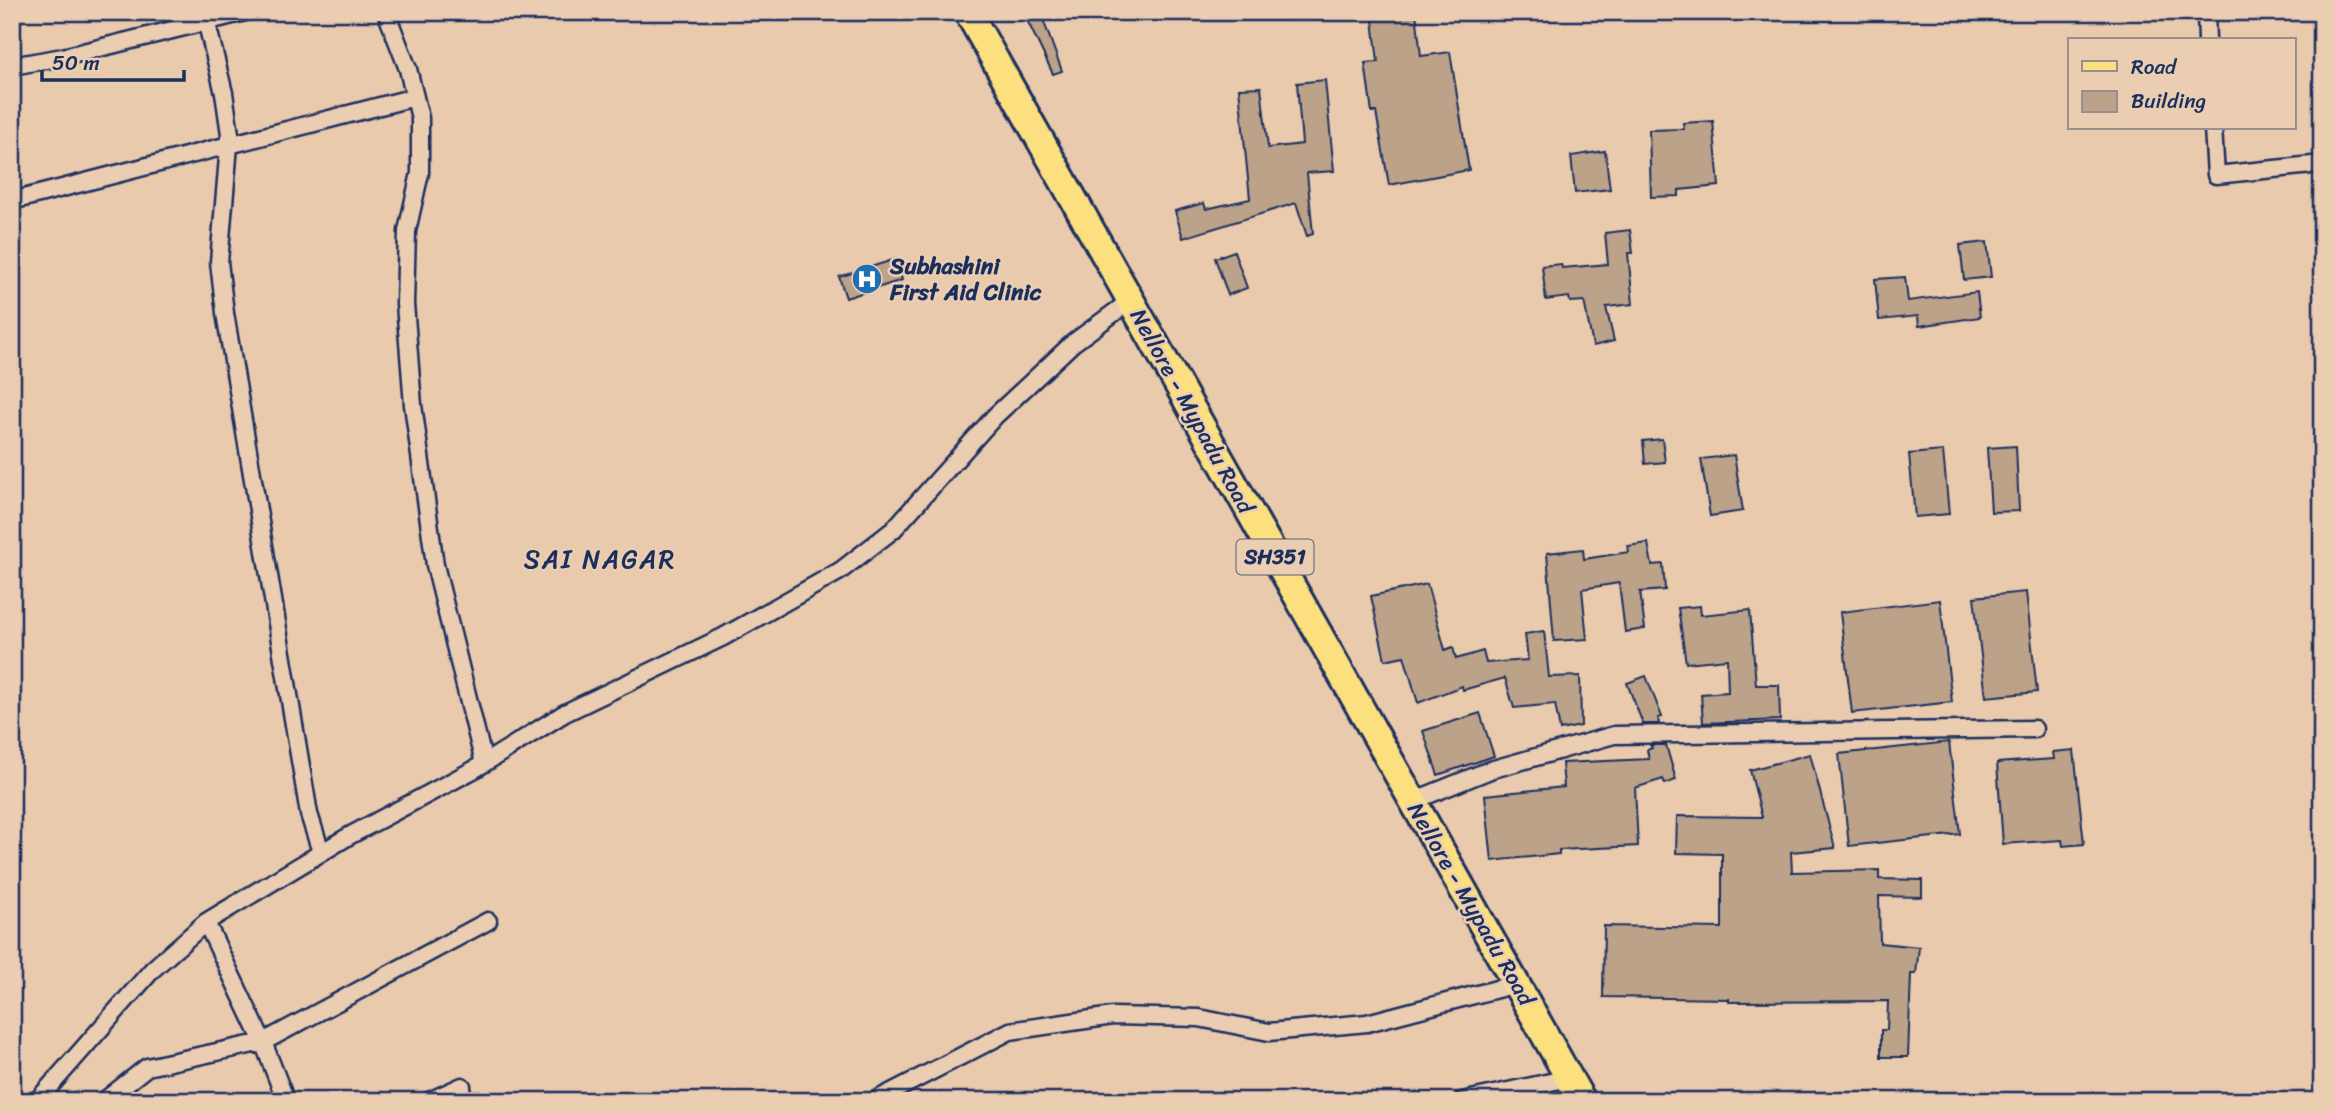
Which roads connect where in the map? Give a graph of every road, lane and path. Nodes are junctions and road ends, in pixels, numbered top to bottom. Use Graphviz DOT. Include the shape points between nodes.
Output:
graph roads {
  1 [pos="245,12"];
  2 [pos="386,12"];
  3 [pos="968,12"];
  4 [pos="2206,12"];
  5 [pos="205,17"];
  6 [pos="2207,38"];
  7 [pos="12,66"];
  8 [pos="415,97"];
  9 [pos="2213,130"];
  10 [pos="230,145"];
  11 [pos="2322,164"];
  12 [pos="12,201"];
  13 [pos="1130,301"];
  14 [pos="2034,729"];
  15 [pos="484,763"];
  16 [pos="1413,801"];
  17 [pos="321,852"];
  18 [pos="488,921"];
  19 [pos="206,922"];
  20 [pos="1516,984"];
  21 [pos="263,1042"];
  22 [pos="461,1086"];
  23 [pos="1576,1089"];
  24 [pos="37,1101"];
  25 [pos="104,1101"];
  26 [pos="286,1101"];
  27 [pos="429,1101"];
  28 [pos="874,1101"];
  29 [pos="1462,1101"];
  1 -- 5 [label="street"];
  2 -- 8 [label="street"];
  3 -- 13 [label="main road, Nellore - Mypadu Road / SH351"];
  4 -- 6 [label="street"];
  5 -- 7 [label="street" via="63,57"];
  5 -- 10 [label="street" via="224,93"];
  8 -- 10 [label="street"];
  8 -- 15 [label="street" via="420,118 420,173 407,231 405,303 413,405 435,565"];
  9 -- 11 [label="street" via="2216,175"];
  10 -- 12 [label="street"];
  10 -- 17 [label="street" via="219,261 225,313 309,814"];
  13 -- 15 [label="street" via="1073,343 995,416 893,530 840,571 723,637 565,713"];
  13 -- 16 [label="main road, Nellore - Mypadu Road / SH351"];
  14 -- 16 [label="street" via="1614,735 1490,770"];
  15 -- 17 [label="street"];
  16 -- 20 [label="main road, Nellore - Mypadu Road / SH351"];
  17 -- 19 [label="street"];
  18 -- 21 [label="street"];
  19 -- 21 [label="street"];
  19 -- 24 [label="street" via="153,969"];
  20 -- 23 [label="main road, Nellore - Mypadu Road / SH351"];
  20 -- 28 [label="street" via="1367,1023 1269,1032 1199,1018 1114,1016 1010,1031"];
  21 -- 25 [label="street" via="148,1067"];
  21 -- 26 [label="street"];
  22 -- 27 [label="street"];
  23 -- 29 [label="street"];
}
